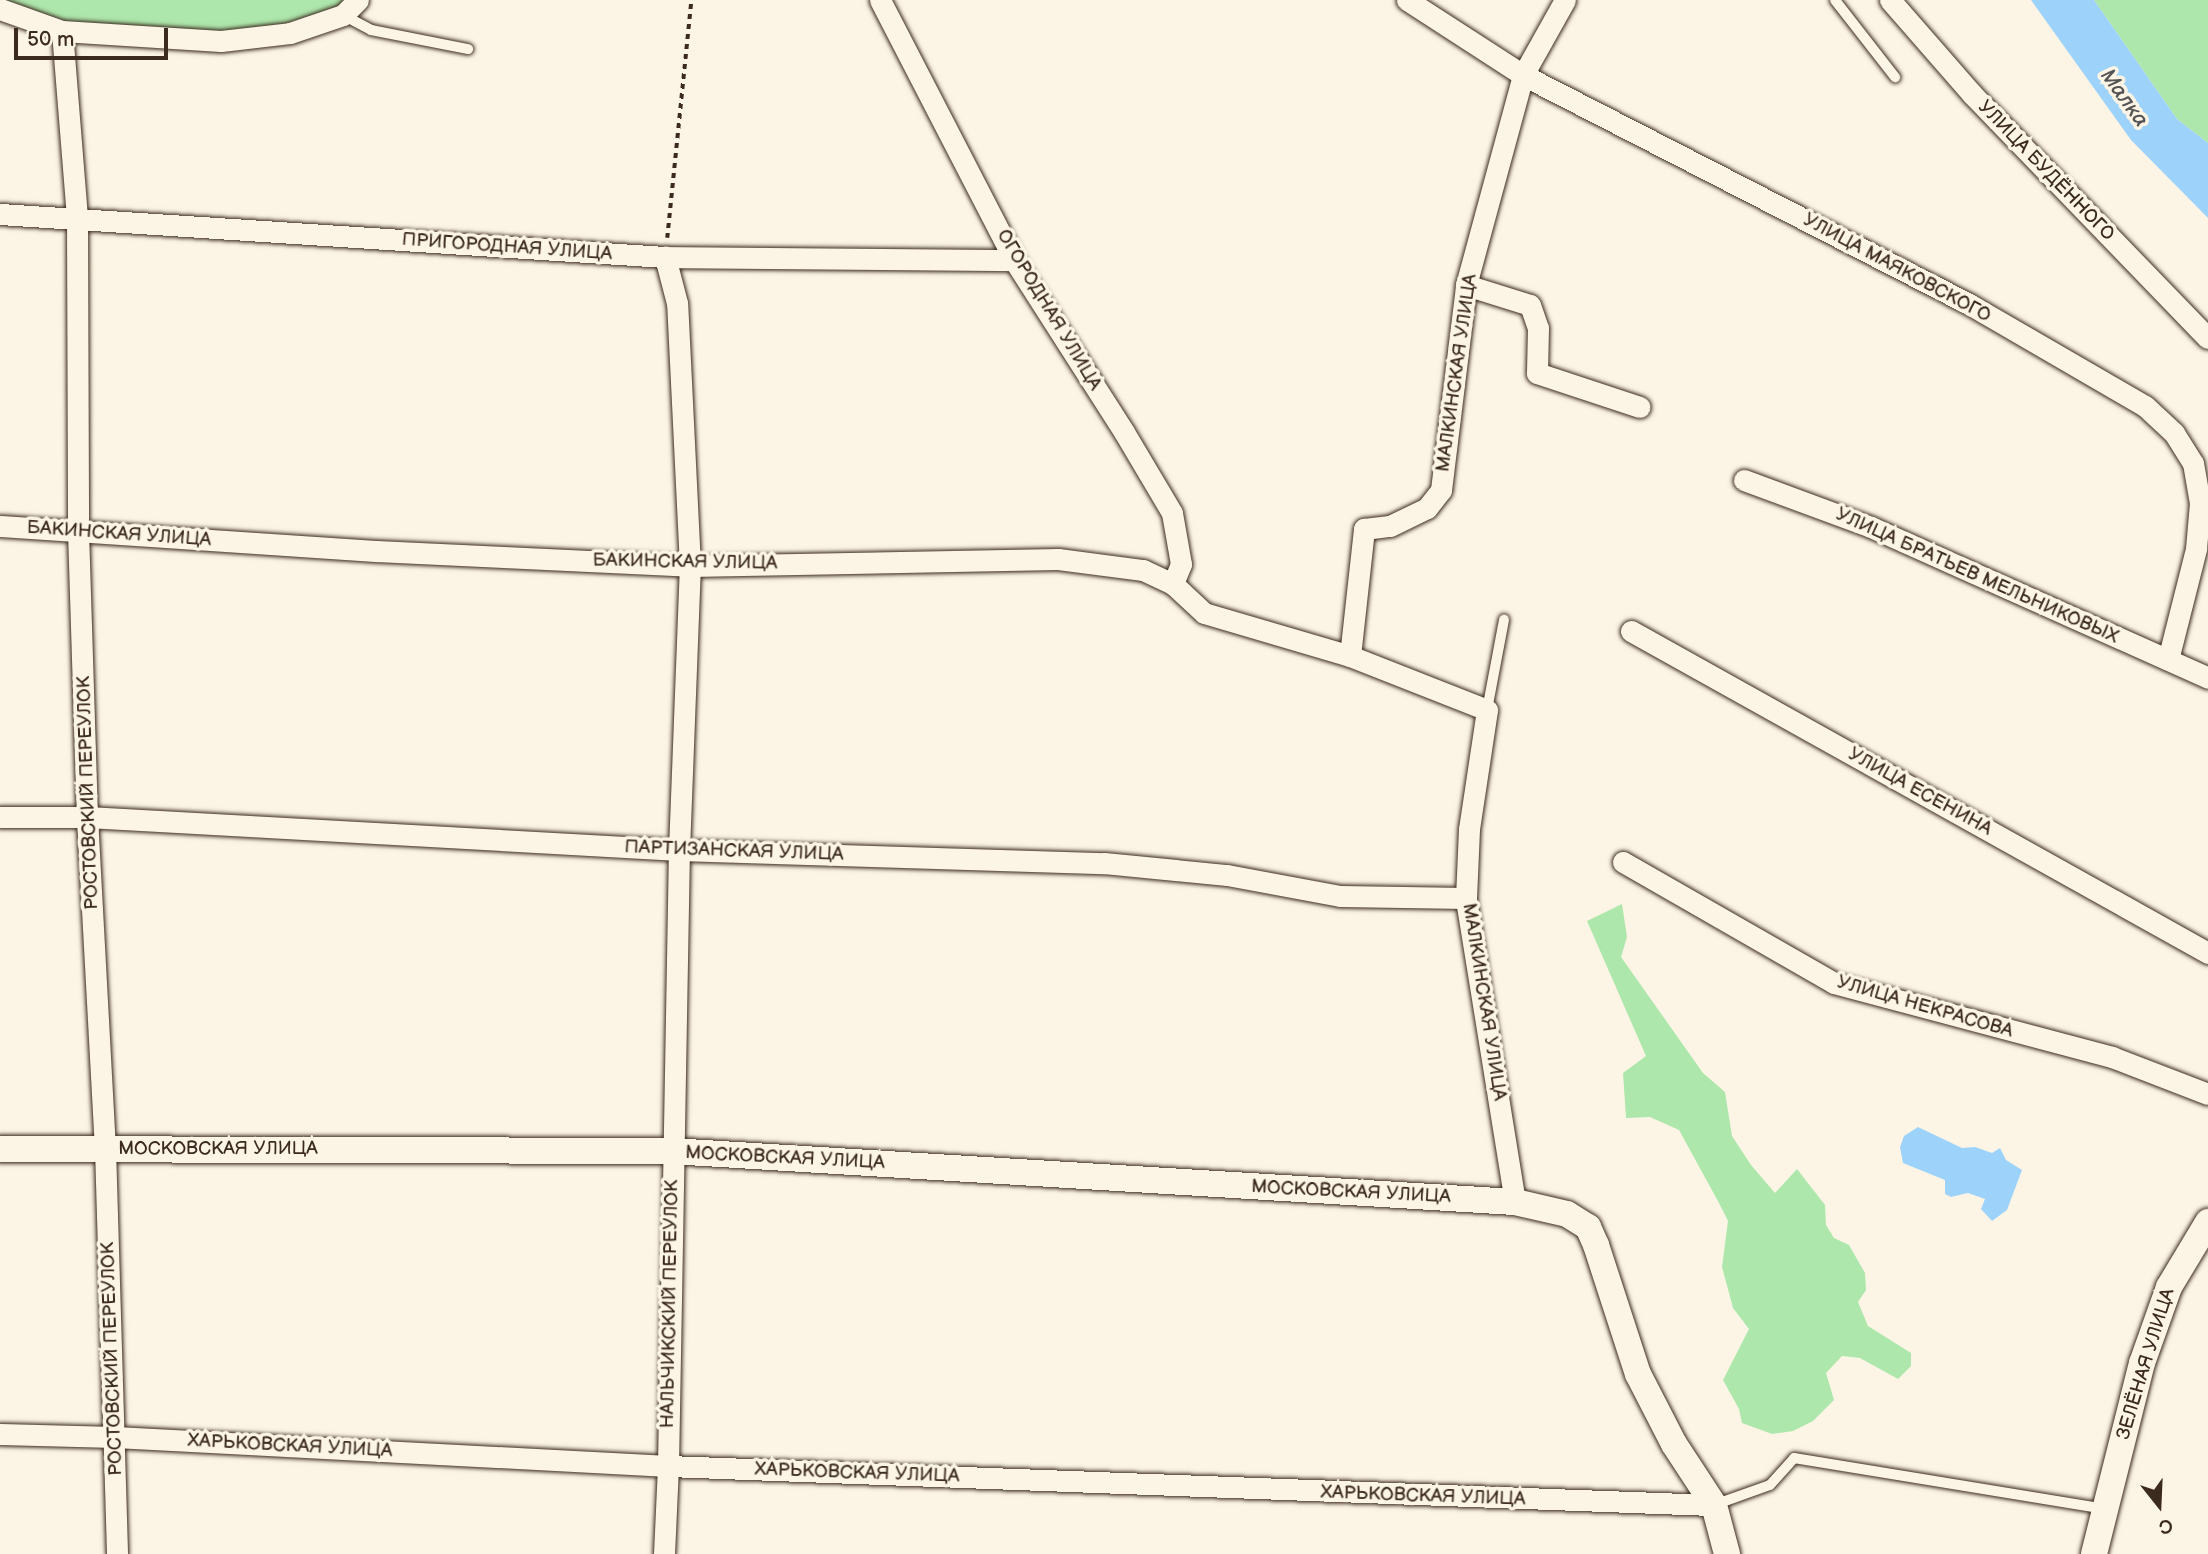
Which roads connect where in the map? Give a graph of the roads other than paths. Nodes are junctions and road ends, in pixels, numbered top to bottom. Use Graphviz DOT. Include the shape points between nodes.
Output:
graph roads {
  1 [pos="358,0"];
  2 [pos="880,0"];
  3 [pos="1407,0"];
  4 [pos="1565,0"];
  5 [pos="1835,0"];
  6 [pos="1890,0"];
  7 [pos="0,9"];
  8 [pos="343,15"];
  9 [pos="62,31"];
  10 [pos="468,50"];
  11 [pos="1523,75"];
  12 [pos="1895,77"];
  13 [pos="0,215"];
  14 [pos="77,219"];
  15 [pos="665,257"];
  16 [pos="1014,260"];
  17 [pos="1466,285"];
  18 [pos="2208,338"];
  19 [pos="1640,407"];
  20 [pos="1744,480"];
  21 [pos="0,526"];
  22 [pos="78,531"];
  23 [pos="690,566"];
  24 [pos="1173,584"];
  25 [pos="1504,620"];
  26 [pos="1631,631"];
  27 [pos="1350,656"];
  28 [pos="2168,660"];
  29 [pos="2208,678"];
  30 [pos="1487,710"];
  31 [pos="0,817"];
  32 [pos="87,817"];
  33 [pos="679,850"];
  34 [pos="1623,862"];
  35 [pos="1466,898"];
  36 [pos="2208,953"];
  37 [pos="2208,1094"];
  38 [pos="105,1148"];
  39 [pos="0,1149"];
  40 [pos="671,1151"];
  41 [pos="1516,1202"];
  42 [pos="2208,1222"];
  43 [pos="0,1434"];
  44 [pos="115,1437"];
  45 [pos="668,1466"];
  46 [pos="1714,1506"];
  47 [pos="2104,1509"];
  48 [pos="117,1554"];
  49 [pos="664,1554"];
  50 [pos="1727,1554"];
  51 [pos="2094,1554"];
  1 -- 8 [label="street"];
  2 -- 16 [label="street, ОГОРОДНАЯ УЛИЦА"];
  3 -- 11 [label="street, УЛИЦА МАЯКОВСКОГО"];
  4 -- 11 [label="street, МАЛКИНСКАЯ УЛИЦА"];
  5 -- 12 [label="lane"];
  6 -- 18 [label="street, УЛИЦА БУДЁННОГО" via="1972,93"];
  7 -- 9 [label="street"];
  8 -- 9 [label="street" via="290,33 221,41"];
  8 -- 10 [label="lane" via="371,30"];
  9 -- 14 [label="street, РОСТОВСКИЙ ПЕРЕУЛОК"];
  11 -- 17 [label="street, МАЛКИНСКАЯ УЛИЦА"];
  11 -- 28 [label="street, УЛИЦА МАЯКОВСКОГО" via="1969,304 2145,406 2174,433 2193,463 2200,503 2196,550"];
  13 -- 14 [label="street, ПРИГОРОДНАЯ УЛИЦА"];
  14 -- 15 [label="street, ПРИГОРОДНАЯ УЛИЦА"];
  14 -- 22 [label="street, РОСТОВСКИЙ ПЕРЕУЛОК"];
  15 -- 16 [label="street, ПРИГОРОДНАЯ УЛИЦА"];
  15 -- 23 [label="street, НАЛЬЧИКСКИЙ ПЕРЕУЛОК" via="677,303"];
  16 -- 24 [label="street, ОГОРОДНАЯ УЛИЦА" via="1172,513 1181,564"];
  17 -- 19 [label="street" via="1530,305 1538,328 1537,373"];
  17 -- 27 [label="street, МАЛКИНСКАЯ УЛИЦА" via="1441,490 1427,508 1390,526 1364,530"];
  20 -- 28 [label="street, УЛИЦА БРАТЬЕВ МЕЛЬНИКОВЫХ" via="1871,527"];
  21 -- 22 [label="street, БАКИНСКАЯ УЛИЦА"];
  22 -- 23 [label="street, БАКИНСКАЯ УЛИЦА"];
  22 -- 32 [label="street, РОСТОВСКИЙ ПЕРЕУЛОК"];
  23 -- 24 [label="street, БАКИНСКАЯ УЛИЦА" via="1058,559 1143,570"];
  23 -- 33 [label="street, НАЛЬЧИКСКИЙ ПЕРЕУЛОК"];
  24 -- 27 [label="street, БАКИНСКАЯ УЛИЦА" via="1204,612"];
  25 -- 30 [label="lane"];
  26 -- 36 [label="street, УЛИЦА ЕСЕНИНА"];
  27 -- 30 [label="street"];
  28 -- 29 [label="street, УЛИЦА БРАТЬЕВ МЕЛЬНИКОВЫХ"];
  30 -- 35 [label="street, МАЛКИНСКАЯ УЛИЦА" via="1469,830"];
  31 -- 32 [label="street, ПАРТИЗАНСКАЯ УЛИЦА"];
  32 -- 33 [label="street, ПАРТИЗАНСКАЯ УЛИЦА"];
  32 -- 38 [label="street, РОСТОВСКИЙ ПЕРЕУЛОК"];
  33 -- 35 [label="street, ПАРТИЗАНСКАЯ УЛИЦА" via="1104,863 1227,875 1340,896"];
  33 -- 40 [label="street, НАЛЬЧИКСКИЙ ПЕРЕУЛОК"];
  34 -- 37 [label="street, УЛИЦА НЕКРАСОВА" via="1835,983 2112,1058"];
  35 -- 41 [label="street, МАЛКИНСКАЯ УЛИЦА"];
  38 -- 39 [label="street, МОСКОВСКАЯ УЛИЦА"];
  38 -- 40 [label="street, МОСКОВСКАЯ УЛИЦА"];
  38 -- 44 [label="street, РОСТОВСКИЙ ПЕРЕУЛОК"];
  40 -- 41 [label="street, МОСКОВСКАЯ УЛИЦА"];
  40 -- 45 [label="street, НАЛЬЧИКСКИЙ ПЕРЕУЛОК"];
  41 -- 46 [label="street, МОСКОВСКАЯ УЛИЦА" via="1567,1214 1588,1227 1604,1263 1638,1374 1674,1444"];
  42 -- 47 [label="street, ЗЕЛЁНАЯ УЛИЦА" via="2169,1287 2142,1363"];
  43 -- 44 [label="street, ХАРЬКОВСКАЯ УЛИЦА"];
  44 -- 45 [label="street, ХАРЬКОВСКАЯ УЛИЦА"];
  44 -- 48 [label="street, РОСТОВСКИЙ ПЕРЕУЛОК"];
  45 -- 46 [label="street, ХАРЬКОВСКАЯ УЛИЦА"];
  45 -- 49 [label="street, НАЛЬЧИКСКИЙ ПЕРЕУЛОК"];
  46 -- 47 [label="lane" via="1770,1485 1794,1458"];
  46 -- 50 [label="street"];
  47 -- 51 [label="street, ЗЕЛЁНАЯ УЛИЦА"];
}
